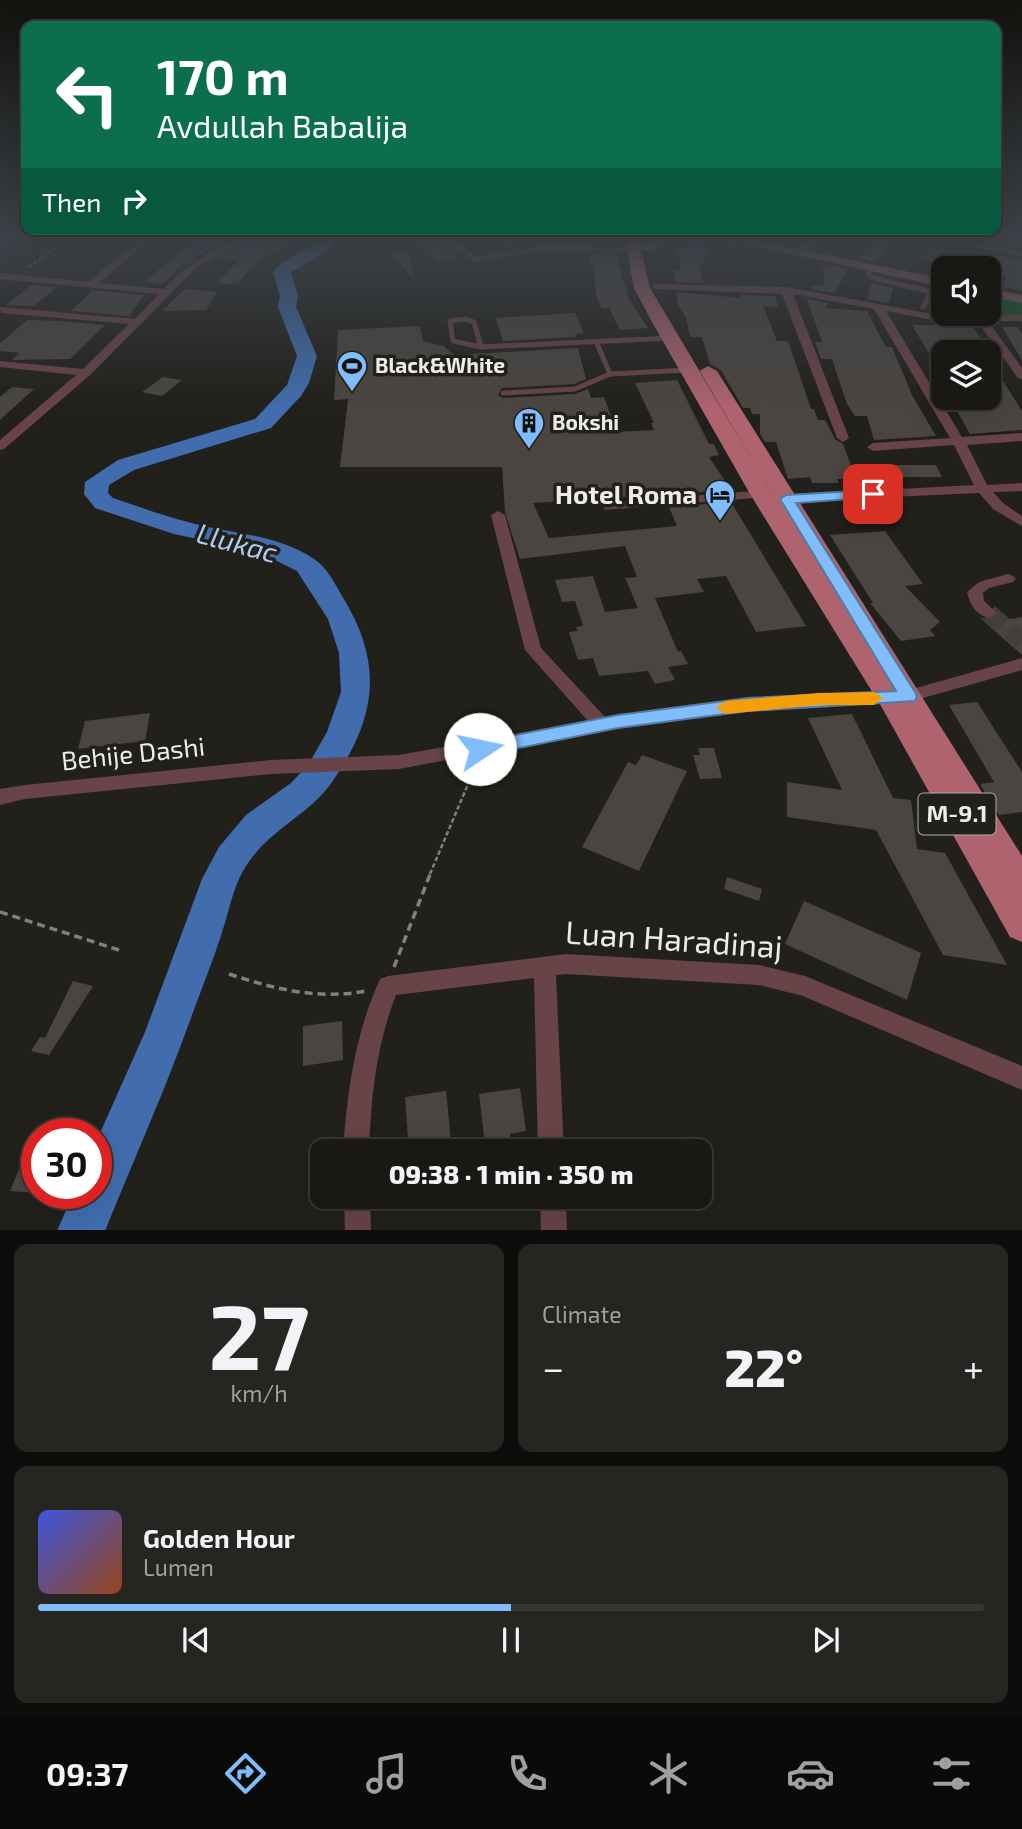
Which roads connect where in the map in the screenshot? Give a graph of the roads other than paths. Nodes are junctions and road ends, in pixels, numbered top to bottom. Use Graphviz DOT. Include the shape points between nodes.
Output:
graph roads {
  1 [pos="164,293"];
  2 [pos="645,293"];
  3 [pos="661,293"];
  4 [pos="787,293"];
  5 [pos="803,293"];
  6 [pos="930,293"];
  7 [pos="923,307"];
  8 [pos="879,309"];
  9 [pos="1,310"];
  10 [pos="931,317"];
  11 [pos="1022,318"];
  12 [pos="1001,319"];
  13 [pos="138,322"];
  14 [pos="985,326"];
  15 [pos="670,338"];
  16 [pos="597,341"];
  17 [pos="481,346"];
  18 [pos="0,364"];
  19 [pos="688,370"];
  20 [pos="86,373"];
  21 [pos="610,374"];
  22 [pos="1022,376"];
  23 [pos="503,393"];
  24 [pos="1022,437"];
  25 [pos="843,438"];
  26 [pos="959,442"];
  27 [pos="0,446"];
  28 [pos="873,447"];
  29 [pos="1022,487"];
  30 [pos="982,488"];
  31 [pos="761,494"];
  32 [pos="786,499"];
  33 [pos="607,506"];
  34 [pos="498,515"];
  35 [pos="1022,522"];
  36 [pos="1008,579"];
  37 [pos="989,613"];
  38 [pos="1022,663"];
  39 [pos="901,699"];
  40 [pos="602,725"];
  41 [pos="0,797"];
  42 [pos="1022,884"];
  43 [pos="1022,927"];
  44 [pos="545,967"];
  45 [pos="1022,1078"];
  46 [pos="357,1139"];
  47 [pos="551,1139"];
  48 [pos="357,1209"];
  49 [pos="553,1209"];
  50 [pos="358,1230"];
  51 [pos="554,1230"];
  1 -- 13 [label="street"];
  2 -- 15 [label="main road, M-9.1"];
  3 -- 32 [label="main road, M-9.1"];
  4 -- 25 [label="street"];
  5 -- 8 [label="street"];
  6 -- 7 [label="lane"];
  8 -- 10 [label="street"];
  8 -- 26 [label="street"];
  9 -- 13 [label="street"];
  11 -- 12 [label="street"];
  13 -- 20 [label="street"];
  14 -- 22 [label="street"];
  15 -- 16 [label="lane"];
  15 -- 19 [label="main road, M-9.1"];
  16 -- 17 [label="lane"];
  16 -- 21 [label="lane"];
  17 -- 17 [label="lane" via="453,341 450,321 474,322"];
  18 -- 20 [label="street"];
  19 -- 21 [label="lane"];
  19 -- 31 [label="main road, M-9.1"];
  20 -- 27 [label="street"];
  21 -- 23 [label="lane" via="575,389"];
  24 -- 26 [label="street"];
  26 -- 28 [label="street"];
  26 -- 30 [label="street"];
  29 -- 30 [label="street"];
  30 -- 32 [label="street"];
  30 -- 35 [label="street"];
  31 -- 33 [label="lane"];
  31 -- 39 [label="main road, M-9.1"];
  32 -- 39 [label="main road, M-9.1"];
  34 -- 40 [label="street" via="533,650"];
  36 -- 37 [label="street" via="975,592 977,603"];
  38 -- 39 [label="street, Behije Dashi"];
  39 -- 40 [label="street, Behije Dashi" via="748,705"];
  39 -- 42 [label="main road, M-9.1"];
  39 -- 43 [label="main road, M-9.1"];
  40 -- 41 [label="street, Behije Dashi" via="399,762 271,766"];
  44 -- 45 [label="street, Luan Haradinaj" via="566,964 759,975 804,986"];
  44 -- 46 [label="street, Luan Haradinaj" via="388,986 371,1026 360,1080"];
  44 -- 47 [label="street"];
  48 -- 50 [label="street"];
  49 -- 51 [label="street"];
}
